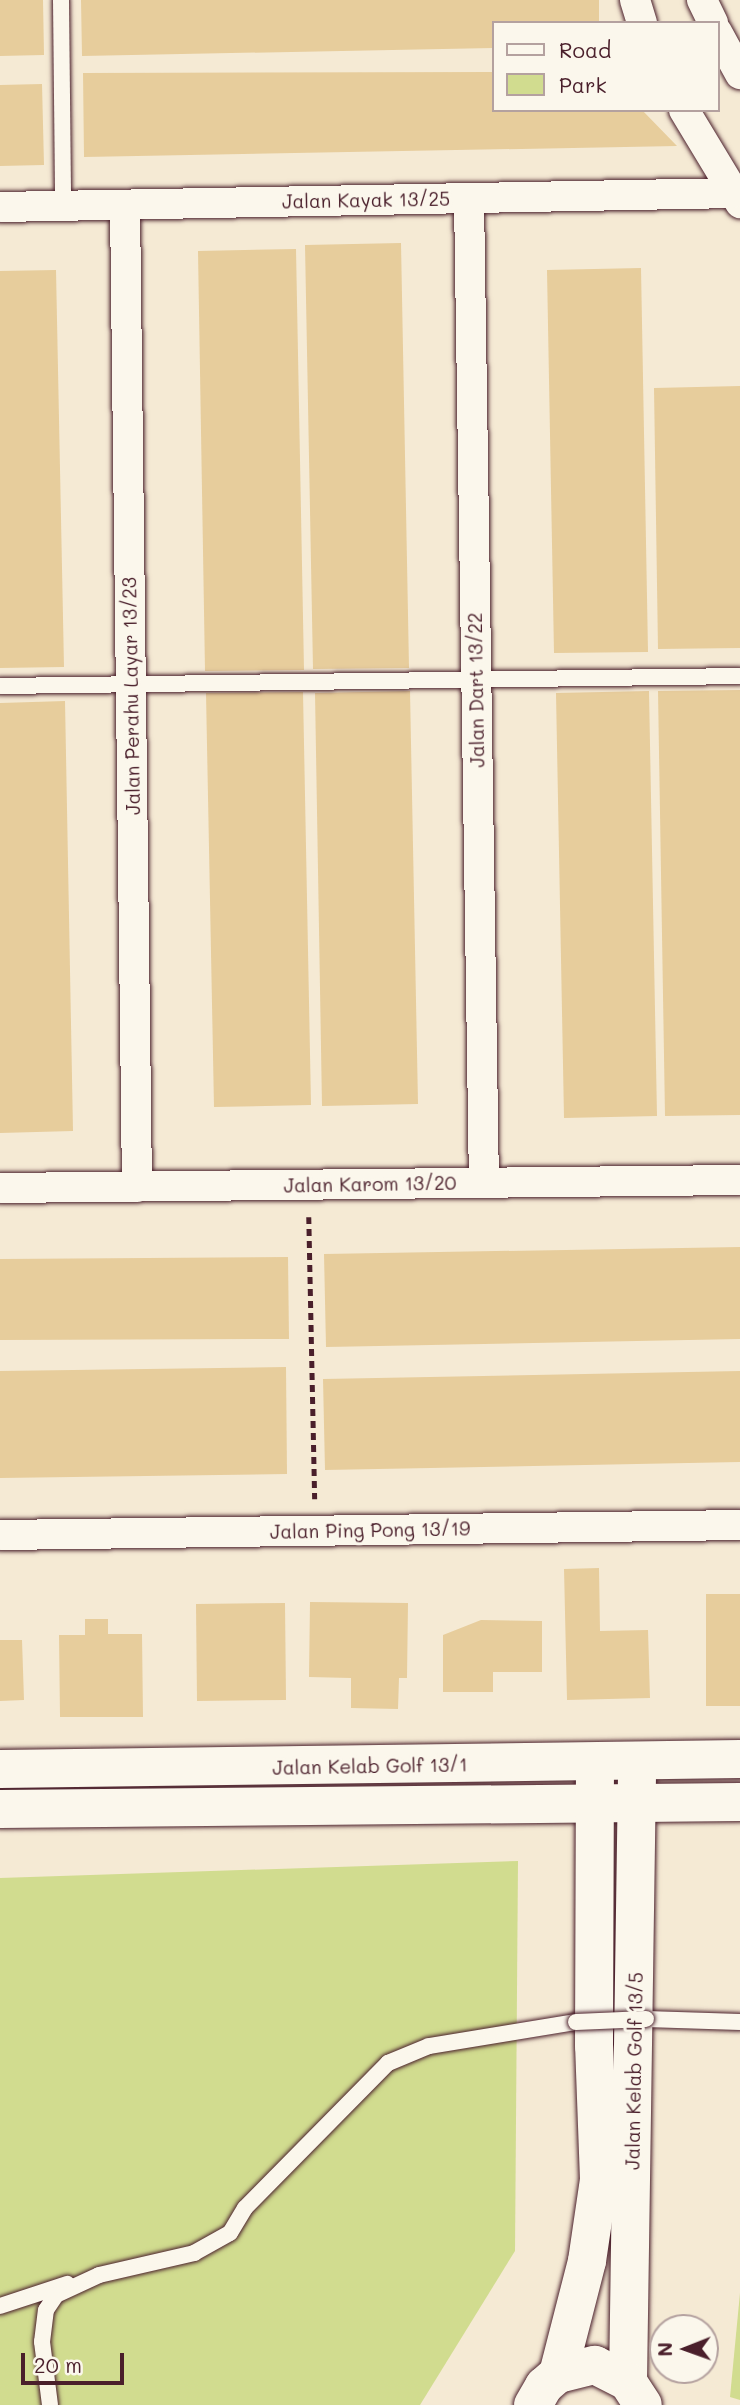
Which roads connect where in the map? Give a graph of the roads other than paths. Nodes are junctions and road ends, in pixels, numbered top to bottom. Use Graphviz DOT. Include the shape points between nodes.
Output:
graph roads {
  1 [pos="61,0"];
  2 [pos="635,0"];
  3 [pos="702,0"];
  4 [pos="641,21"];
  5 [pos="712,21"];
  6 [pos="719,36"];
  7 [pos="740,74"];
  8 [pos="685,112"];
  9 [pos="469,198"];
  10 [pos="736,198"];
  11 [pos="125,205"];
  12 [pos="63,206"];
  13 [pos="0,207"];
  14 [pos="740,676"];
  15 [pos="475,680"];
  16 [pos="131,685"];
  17 [pos="0,686"];
  18 [pos="740,1180"];
  19 [pos="484,1183"];
  20 [pos="137,1187"];
  21 [pos="0,1188"];
  22 [pos="740,1525"];
  23 [pos="0,1535"];
  24 [pos="740,1759"];
  25 [pos="637,1760"];
  26 [pos="595,1762"];
  27 [pos="0,1769"];
  28 [pos="740,1802"];
  29 [pos="596,1803"];
  30 [pos="637,1804"];
  31 [pos="0,1809"];
  32 [pos="740,2022"];
  33 [pos="99,2275"];
  34 [pos="0,2306"];
  35 [pos="558,2374"];
  36 [pos="636,2393"];
  37 [pos="50,2405"];
  38 [pos="533,2405"];
  1 -- 12 [label="lane"];
  2 -- 4 [label="street"];
  3 -- 5 [label="street"];
  6 -- 7 [label="street"];
  8 -- 10 [label="street"];
  9 -- 10 [label="street, Jalan Kayak 13/25"];
  9 -- 11 [label="street, Jalan Kayak 13/25"];
  9 -- 15 [label="street, Jalan Dart 13/22"];
  11 -- 12 [label="street, Jalan Kayak 13/25"];
  11 -- 16 [label="street, Jalan Perahu Layar 13/23"];
  12 -- 13 [label="street, Jalan Kayak 13/25"];
  14 -- 15 [label="lane"];
  15 -- 16 [label="lane"];
  15 -- 19 [label="street, Jalan Dart 13/22"];
  16 -- 17 [label="lane"];
  16 -- 20 [label="street, Jalan Perahu Layar 13/23"];
  18 -- 19 [label="street, Jalan Karom 13/20"];
  19 -- 20 [label="street, Jalan Karom 13/20"];
  20 -- 21 [label="street, Jalan Karom 13/20"];
  22 -- 23 [label="street, Jalan Ping Pong 13/19"];
  24 -- 25 [label="street, Jalan Kelab Golf 13/1"];
  25 -- 26 [label="street, Jalan Kelab Golf 13/1"];
  25 -- 30 [label="street, Jalan Kelab Golf 13/5"];
  26 -- 27 [label="street, Jalan Kelab Golf 13/1"];
  26 -- 29 [label="street, Jalan Kelab Golf 13/5"];
  28 -- 30 [label="street, Jalan Kelab Golf 13/1"];
  29 -- 30 [label="street, Jalan Kelab Golf 13/1"];
  29 -- 31 [label="street, Jalan Kelab Golf 13/1"];
  29 -- 35 [label="street, Jalan Kelab Golf 13/5" via="594,2046 599,2180 586,2262"];
  30 -- 36 [label="street, Jalan Kelab Golf 13/5"];
  32 -- 33 [label="lane, bridge" via="576,2022 429,2046 388,2063 245,2208 230,2233 194,2253"];
  33 -- 34 [label="lane"];
  33 -- 37 [label="lane" via="55,2295 46,2310 41,2342"];
  35 -- 36 [label="street" via="594,2365"];
  35 -- 38 [label="street" via="544,2385"];
}
